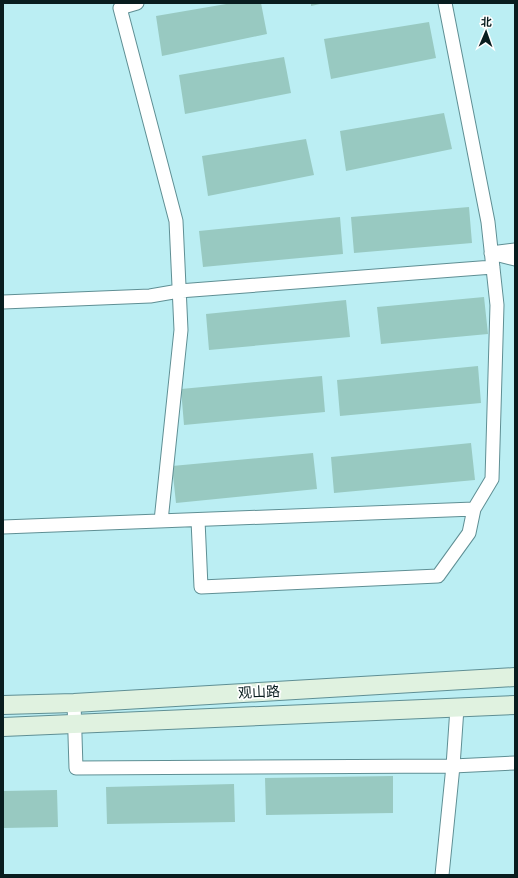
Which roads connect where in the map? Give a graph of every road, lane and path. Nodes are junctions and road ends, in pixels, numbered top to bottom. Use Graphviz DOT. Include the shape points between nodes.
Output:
graph roads {
  1 [pos="137,3"];
  2 [pos="445,3"];
  3 [pos="515,250"];
  4 [pos="491,253"];
  5 [pos="515,259"];
  6 [pos="493,267"];
  7 [pos="179,291"];
  8 [pos="3,302"];
  9 [pos="474,509"];
  10 [pos="198,520"];
  11 [pos="161,521"];
  12 [pos="3,527"];
  13 [pos="515,678"];
  14 [pos="74,703"];
  15 [pos="3,705"];
  16 [pos="515,706"];
  17 [pos="457,708"];
  18 [pos="75,724"];
  19 [pos="3,727"];
  20 [pos="515,763"];
  21 [pos="453,766"];
  22 [pos="442,875"];
  1 -- 7 [label="street" via="120,8 176,221"];
  2 -- 4 [label="street" via="488,222"];
  3 -- 4 [label="street"];
  4 -- 5 [label="street"];
  4 -- 6 [label="street"];
  6 -- 7 [label="street"];
  6 -- 9 [label="street" via="496,305 492,479"];
  7 -- 8 [label="street" via="150,296"];
  7 -- 11 [label="street" via="181,330"];
  9 -- 10 [label="street"];
  9 -- 10 [label="street" via="469,533 438,576 209,587 201,587"];
  10 -- 11 [label="street"];
  11 -- 12 [label="street"];
  13 -- 14 [label="main road, 观山路"];
  14 -- 15 [label="main road, 观山路"];
  14 -- 18 [label="street"];
  16 -- 17 [label="main road, 观山路"];
  17 -- 18 [label="main road, 观山路"];
  17 -- 21 [label="street"];
  18 -- 19 [label="main road, 观山路"];
  18 -- 21 [label="street" via="76,768"];
  20 -- 21 [label="street"];
  21 -- 22 [label="street"];
}
